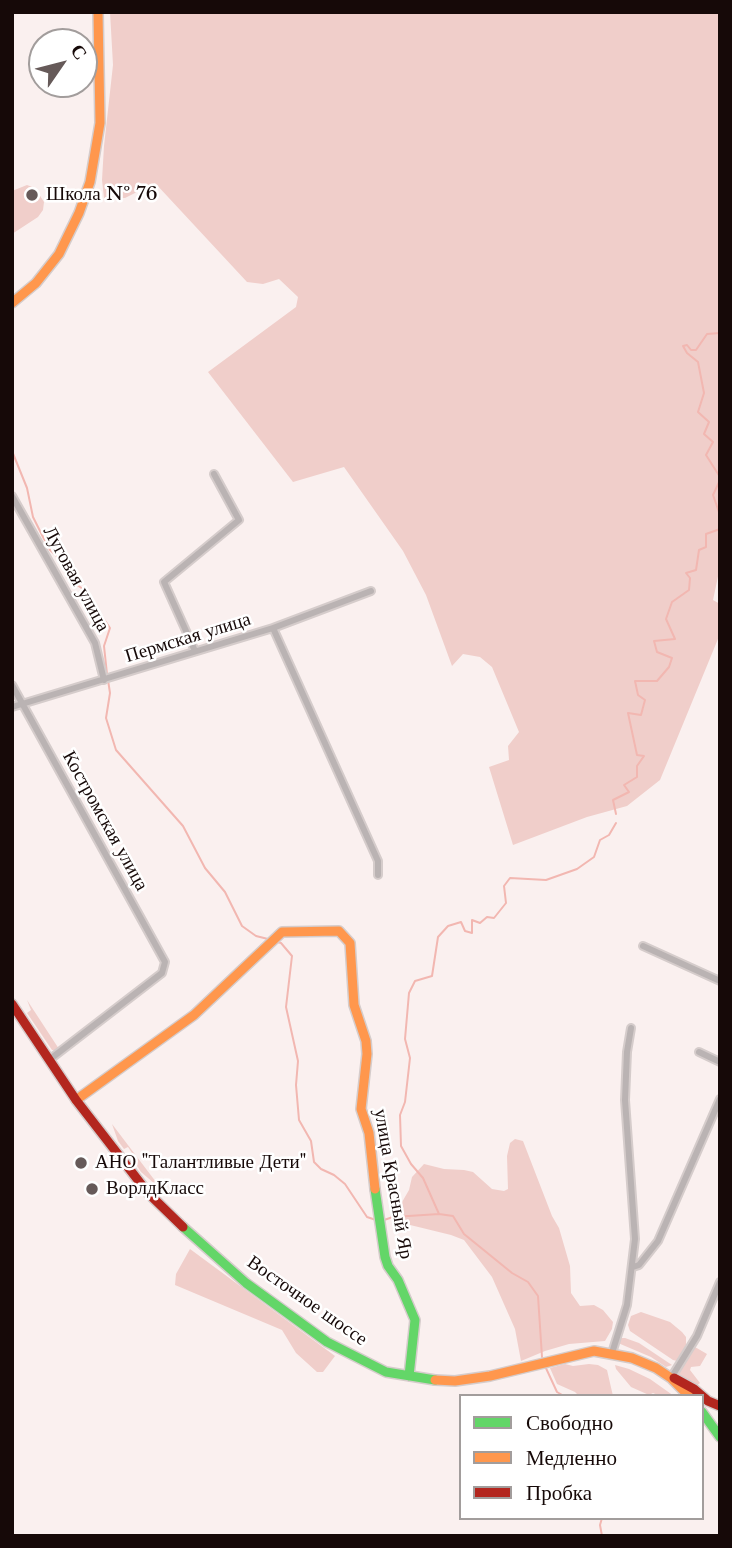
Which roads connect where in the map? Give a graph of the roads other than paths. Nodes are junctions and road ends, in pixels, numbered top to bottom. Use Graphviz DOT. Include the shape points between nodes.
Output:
graph roads {
  1 [pos="98,12"];
  2 [pos="12,303"];
  3 [pos="215,474"];
  4 [pos="12,496"];
  5 [pos="371,591"];
  6 [pos="273,628"];
  7 [pos="195,651"];
  8 [pos="104,680"];
  9 [pos="12,685"];
  10 [pos="23,703"];
  11 [pos="12,707"];
  12 [pos="378,875"];
  13 [pos="643,946"];
  14 [pos="720,981"];
  15 [pos="12,1004"];
  16 [pos="631,1028"];
  17 [pos="699,1052"];
  18 [pos="49,1060"];
  19 [pos="720,1062"];
  20 [pos="720,1099"];
  21 [pos="76,1100"];
  22 [pos="633,1268"];
  23 [pos="720,1282"];
  24 [pos="612,1353"];
  25 [pos="409,1376"];
  26 [pos="671,1377"];
  27 [pos="687,1394"];
  28 [pos="700,1394"];
  29 [pos="704,1398"];
  30 [pos="720,1406"];
  31 [pos="704,1415"];
  32 [pos="720,1437"];
  1 -- 2 [label="street" via="100,123 90,182 59,254"];
  3 -- 7 [label="street" via="239,520 164,582"];
  4 -- 8 [label="street, Луговая улица" via="95,643"];
  5 -- 6 [label="street, Пермская улица"];
  6 -- 7 [label="street, Пермская улица"];
  6 -- 12 [label="street" via="378,861"];
  7 -- 8 [label="street, Пермская улица"];
  8 -- 10 [label="street, Пермская улица"];
  9 -- 10 [label="street, Костромская улица"];
  10 -- 11 [label="street, Пермская улица"];
  10 -- 18 [label="street, Костромская улица" via="165,962 162,973"];
  13 -- 14 [label="street"];
  15 -- 18 [label="street, Восточное шоссе"];
  16 -- 22 [label="street" via="625,1100 635,1229"];
  17 -- 19 [label="street"];
  18 -- 21 [label="street, Восточное шоссе"];
  20 -- 22 [label="street" via="658,1241"];
  21 -- 25 [label="street, Восточное шоссе" via="149,1195 246,1283 353,1357"];
  21 -- 25 [label="street, улица Красный Яр" via="194,1015 282,932 339,931 348,937 354,1005 368,1054 361,1109 369,1133 379,1222 388,1266 415,1320"];
  22 -- 24 [label="street"];
  23 -- 26 [label="street" via="697,1336"];
  24 -- 25 [label="street, Восточное шоссе" via="594,1351 469,1380"];
  24 -- 26 [label="street, Восточное шоссе"];
  26 -- 27 [label="street, Восточное шоссе"];
  26 -- 28 [label="street"];
  29 -- 30 [label="street"];
  31 -- 32 [label="street"];
}
